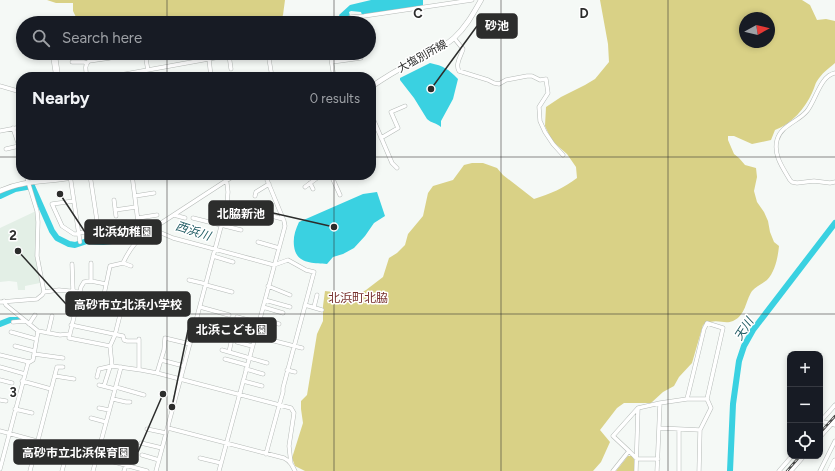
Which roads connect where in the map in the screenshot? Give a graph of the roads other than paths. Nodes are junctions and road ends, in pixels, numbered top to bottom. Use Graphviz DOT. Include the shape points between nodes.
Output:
graph roads {
  1 [pos="472,0"];
  2 [pos="481,0"];
  3 [pos="364,16"];
  4 [pos="454,38"];
  5 [pos="54,60"];
  6 [pos="56,60"];
  7 [pos="96,60"];
  8 [pos="147,60"];
  9 [pos="203,60"];
  10 [pos="209,60"];
  11 [pos="230,60"];
  12 [pos="269,60"];
  13 [pos="346,60"];
  14 [pos="72,62"];
  15 [pos="332,62"];
  16 [pos="86,63"];
  17 [pos="231,69"];
  18 [pos="148,70"];
  19 [pos="55,72"];
  20 [pos="58,72"];
  21 [pos="86,72"];
  22 [pos="137,72"];
  23 [pos="210,72"];
  24 [pos="271,72"];
  25 [pos="333,72"];
  26 [pos="835,72"];
  27 [pos="376,84"];
  28 [pos="0,86"];
  29 [pos="16,91"];
  30 [pos="405,106"];
  31 [pos="376,125"];
  32 [pos="13,128"];
  33 [pos="16,128"];
  34 [pos="0,132"];
  35 [pos="16,137"];
  36 [pos="382,138"];
  37 [pos="16,147"];
  38 [pos="6,149"];
  39 [pos="563,155"];
  40 [pos="397,168"];
  41 [pos="28,180"];
  42 [pos="47,180"];
  43 [pos="71,180"];
  44 [pos="91,180"];
  45 [pos="133,180"];
  46 [pos="226,180"];
  47 [pos="268,180"];
  48 [pos="313,180"];
  49 [pos="333,180"];
  50 [pos="310,182"];
  51 [pos="835,182"];
  52 [pos="29,183"];
  53 [pos="269,184"];
  54 [pos="304,187"];
  55 [pos="313,189"];
  56 [pos="0,191"];
  57 [pos="154,193"];
  58 [pos="340,195"];
  59 [pos="135,196"];
  60 [pos="255,196"];
  61 [pos="114,200"];
  62 [pos="74,201"];
  63 [pos="136,207"];
  64 [pos="115,210"];
  65 [pos="174,214"];
  66 [pos="264,214"];
  67 [pos="157,215"];
  68 [pos="116,216"];
  69 [pos="138,218"];
  70 [pos="185,218"];
  71 [pos="193,218"];
  72 [pos="283,219"];
  73 [pos="221,225"];
  74 [pos="139,227"];
  75 [pos="152,228"];
  76 [pos="241,230"];
  77 [pos="110,231"];
  78 [pos="78,233"];
  79 [pos="145,234"];
  80 [pos="140,238"];
  81 [pos="80,242"];
  82 [pos="152,242"];
  83 [pos="258,242"];
  84 [pos="279,248"];
  85 [pos="215,250"];
  86 [pos="213,256"];
  87 [pos="233,262"];
  88 [pos="91,263"];
  89 [pos="123,263"];
  90 [pos="72,264"];
  91 [pos="274,265"];
  92 [pos="131,266"];
  93 [pos="189,280"];
  94 [pos="91,281"];
  95 [pos="106,284"];
  96 [pos="206,284"];
  97 [pos="268,286"];
  98 [pos="74,291"];
  99 [pos="44,292"];
  100 [pos="79,292"];
  101 [pos="232,292"];
  102 [pos="290,295"];
  103 [pos="317,295"];
  104 [pos="265,300"];
  105 [pos="2,302"];
  106 [pos="305,305"];
  107 [pos="200,307"];
  108 [pos="263,307"];
  109 [pos="290,307"];
  110 [pos="314,307"];
  111 [pos="121,310"];
  112 [pos="322,310"];
  113 [pos="143,311"];
  114 [pos="283,313"];
  115 [pos="35,315"];
  116 [pos="229,315"];
  117 [pos="52,316"];
  118 [pos="237,317"];
  119 [pos="196,319"];
  120 [pos="26,321"];
  121 [pos="259,321"];
  122 [pos="13,322"];
  123 [pos="29,324"];
  124 [pos="279,324"];
  125 [pos="71,325"];
  126 [pos="224,326"];
  127 [pos="38,331"];
  128 [pos="11,332"];
  129 [pos="48,333"];
  130 [pos="70,334"];
  131 [pos="115,335"];
  132 [pos="255,336"];
  133 [pos="36,339"];
  134 [pos="237,342"];
  135 [pos="231,343"];
  136 [pos="190,344"];
  137 [pos="16,346"];
  138 [pos="110,346"];
  139 [pos="252,346"];
  140 [pos="294,346"];
  141 [pos="302,348"];
  142 [pos="222,350"];
  143 [pos="229,352"];
  144 [pos="34,353"];
  145 [pos="0,355"];
  146 [pos="63,358"];
  147 [pos="249,358"];
  148 [pos="225,359"];
  149 [pos="161,360"];
  150 [pos="29,362"];
  151 [pos="267,363"];
  152 [pos="111,366"];
  153 [pos="184,366"];
  154 [pos="0,367"];
  155 [pos="63,367"];
  156 [pos="121,367"];
  157 [pos="247,367"];
  158 [pos="139,370"];
  159 [pos="287,370"];
  160 [pos="295,372"];
  161 [pos="156,373"];
  162 [pos="25,374"];
  163 [pos="263,374"];
  164 [pos="55,376"];
  165 [pos="97,377"];
  166 [pos="74,379"];
  167 [pos="0,380"];
  168 [pos="180,380"];
  169 [pos="22,381"];
  170 [pos="243,381"];
  171 [pos="12,383"];
  172 [pos="99,385"];
  173 [pos="104,386"];
  174 [pos="262,386"];
  175 [pos="51,388"];
  176 [pos="115,388"];
  177 [pos="144,395"];
  178 [pos="239,395"];
  179 [pos="112,399"];
  180 [pos="687,399"];
  181 [pos="707,399"];
  182 [pos="0,400"];
  183 [pos="6,402"];
  184 [pos="130,402"];
  185 [pos="660,403"];
  186 [pos="835,405"];
  187 [pos="279,406"];
  188 [pos="100,408"];
  189 [pos="638,408"];
  190 [pos="16,409"];
  191 [pos="109,410"];
  192 [pos="32,413"];
  193 [pos="91,418"];
  194 [pos="823,419"];
  195 [pos="835,420"];
  196 [pos="106,422"];
  197 [pos="823,422"];
  198 [pos="833,424"];
  199 [pos="168,428"];
  200 [pos="659,428"];
  201 [pos="147,429"];
  202 [pos="679,429"];
  203 [pos="700,430"];
  204 [pos="0,431"];
  205 [pos="9,434"];
  206 [pos="166,434"];
  207 [pos="823,434"];
  208 [pos="38,441"];
  209 [pos="835,442"];
  210 [pos="141,443"];
  211 [pos="226,444"];
  212 [pos="162,448"];
  213 [pos="68,449"];
  214 [pos="629,451"];
  215 [pos="266,454"];
  216 [pos="144,455"];
  217 [pos="97,457"];
  218 [pos="200,458"];
  219 [pos="636,458"];
  220 [pos="658,459"];
  221 [pos="789,459"];
  222 [pos="801,459"];
  223 [pos="159,460"];
  224 [pos="835,461"];
  225 [pos="221,463"];
  226 [pos="291,464"];
  227 [pos="126,465"];
  228 [pos="0,469"];
  229 [pos="30,471"];
  230 [pos="62,471"];
  231 [pos="93,471"];
  232 [pos="124,471"];
  233 [pos="147,471"];
  234 [pos="156,471"];
  235 [pos="219,471"];
  236 [pos="295,471"];
  237 [pos="613,471"];
  238 [pos="636,471"];
  239 [pos="657,471"];
  240 [pos="679,471"];
  241 [pos="699,471"];
  242 [pos="779,471"];
  243 [pos="791,471"];
  244 [pos="820,471"];
  245 [pos="830,471"];
  1 -- 3 [label="street"];
  2 -- 4 [label="main road, 大塩別所線" via="471,18"];
  4 -- 27 [label="main road, 大塩別所線"];
  4 -- 39 [label="street" via="463,49 457,64 459,71 499,84 527,76 546,79 548,93 540,106 540,121 553,144"];
  5 -- 19 [label="street"];
  6 -- 20 [label="street"];
  7 -- 16 [label="street"];
  8 -- 18 [label="street"];
  9 -- 18 [label="street"];
  10 -- 23 [label="street"];
  11 -- 17 [label="street"];
  12 -- 24 [label="street"];
  13 -- 15 [label="street"];
  14 -- 16 [label="street"];
  15 -- 25 [label="street"];
  16 -- 21 [label="street"];
  18 -- 22 [label="street"];
  26 -- 51 [label="street" via="825,79 806,112 783,130 776,146 778,158 792,182"];
  28 -- 29 [label="street"];
  30 -- 36 [label="street" via="391,112 398,128"];
  31 -- 36 [label="street"];
  32 -- 33 [label="street"];
  32 -- 34 [label="street"];
  32 -- 35 [label="street"];
  36 -- 40 [label="street" via="392,163"];
  37 -- 38 [label="street"];
  41 -- 52 [label="street"];
  42 -- 52 [label="main road"];
  43 -- 62 [label="street"];
  44 -- 78 [label="street" via="98,232"];
  45 -- 59 [label="street"];
  46 -- 65 [label="street"];
  46 -- 73 [label="street" via="227,204"];
  47 -- 53 [label="street"];
  48 -- 50 [label="street"];
  49 -- 58 [label="street"];
  50 -- 54 [label="street"];
  50 -- 55 [label="street"];
  52 -- 56 [label="main road" via="10,186"];
  52 -- 99 [label="street" via="37,211 37,256"];
  53 -- 60 [label="street" via="256,192"];
  53 -- 72 [label="street"];
  57 -- 59 [label="street"];
  59 -- 63 [label="street"];
  61 -- 64 [label="street"];
  62 -- 78 [label="street"];
  62 -- 78 [label="street" via="52,203 62,226 74,234"];
  63 -- 64 [label="street"];
  63 -- 69 [label="street"];
  64 -- 68 [label="street"];
  65 -- 70 [label="street"];
  65 -- 75 [label="street"];
  66 -- 72 [label="street"];
  67 -- 69 [label="street"];
  69 -- 74 [label="street"];
  71 -- 73 [label="street"];
  72 -- 84 [label="street" via="285,226"];
  73 -- 76 [label="street"];
  73 -- 85 [label="street"];
  74 -- 77 [label="street"];
  74 -- 80 [label="street"];
  75 -- 79 [label="street"];
  75 -- 85 [label="street" via="172,238"];
  78 -- 81 [label="street"];
  79 -- 80 [label="street"];
  79 -- 82 [label="street"];
  80 -- 89 [label="street" via="128,252"];
  83 -- 84 [label="street"];
  84 -- 91 [label="street"];
  85 -- 86 [label="street"];
  85 -- 91 [label="street"];
  86 -- 87 [label="street"];
  86 -- 96 [label="street"];
  88 -- 94 [label="street"];
  89 -- 92 [label="street"];
  89 -- 95 [label="street" via="110,266"];
  90 -- 98 [label="street"];
  91 -- 97 [label="street"];
  91 -- 106 [label="street" via="288,260 314,272"];
  93 -- 96 [label="street"];
  94 -- 95 [label="street"];
  94 -- 100 [label="street" via="84,282"];
  95 -- 111 [label="street" via="102,304"];
  96 -- 101 [label="street"];
  96 -- 107 [label="street"];
  97 -- 102 [label="street"];
  97 -- 104 [label="street"];
  98 -- 99 [label="street"];
  98 -- 100 [label="street"];
  99 -- 105 [label="street" via="37,299"];
  100 -- 125 [label="street"];
  103 -- 110 [label="street"];
  104 -- 108 [label="street"];
  104 -- 109 [label="street"];
  105 -- 120 [label="street"];
  106 -- 110 [label="street"];
  106 -- 140 [label="street"];
  107 -- 116 [label="street"];
  107 -- 119 [label="street"];
  108 -- 114 [label="street"];
  108 -- 121 [label="street"];
  110 -- 112 [label="street"];
  111 -- 113 [label="street"];
  111 -- 131 [label="street"];
  115 -- 123 [label="street"];
  117 -- 129 [label="street"];
  118 -- 121 [label="street"];
  119 -- 126 [label="street"];
  119 -- 136 [label="street"];
  120 -- 122 [label="street"];
  120 -- 123 [label="street"];
  121 -- 124 [label="street"];
  121 -- 132 [label="street"];
  123 -- 127 [label="street"];
  125 -- 130 [label="street"];
  125 -- 131 [label="street"];
  127 -- 129 [label="street"];
  127 -- 133 [label="street"];
  128 -- 133 [label="street"];
  129 -- 130 [label="street"];
  130 -- 138 [label="street" via="69,338"];
  131 -- 138 [label="street"];
  131 -- 158 [label="street" via="123,336 124,341 139,340"];
  132 -- 139 [label="street"];
  132 -- 140 [label="street"];
  133 -- 144 [label="street"];
  134 -- 139 [label="street"];
  135 -- 143 [label="street"];
  136 -- 149 [label="street" via="165,338"];
  136 -- 153 [label="street"];
  137 -- 144 [label="street"];
  138 -- 152 [label="street"];
  139 -- 147 [label="street"];
  140 -- 141 [label="street"];
  140 -- 159 [label="street"];
  142 -- 143 [label="street"];
  143 -- 147 [label="street"];
  144 -- 146 [label="street"];
  144 -- 150 [label="street" via="33,360"];
  145 -- 150 [label="street"];
  147 -- 151 [label="street"];
  147 -- 157 [label="street"];
  148 -- 157 [label="street"];
  149 -- 153 [label="street"];
  149 -- 161 [label="street"];
  150 -- 162 [label="street"];
  152 -- 156 [label="street"];
  152 -- 165 [label="street" via="99,368"];
  152 -- 173 [label="street"];
  153 -- 168 [label="street"];
  154 -- 162 [label="street"];
  155 -- 164 [label="street" via="57,367"];
  156 -- 158 [label="street"];
  156 -- 176 [label="street"];
  157 -- 163 [label="street"];
  157 -- 170 [label="street"];
  158 -- 161 [label="street"];
  159 -- 160 [label="street"];
  159 -- 187 [label="street"];
  161 -- 168 [label="street"];
  162 -- 169 [label="street"];
  164 -- 166 [label="street"];
  164 -- 175 [label="street"];
  167 -- 171 [label="street"];
  168 -- 178 [label="street"];
  168 -- 199 [label="street"];
  169 -- 175 [label="street"];
  169 -- 190 [label="street"];
  170 -- 174 [label="street"];
  170 -- 178 [label="street"];
  172 -- 173 [label="street"];
  173 -- 176 [label="street"];
  175 -- 208 [label="street"];
  176 -- 177 [label="street"];
  176 -- 179 [label="street"];
  178 -- 187 [label="street"];
  178 -- 211 [label="street"];
  179 -- 184 [label="street"];
  179 -- 191 [label="street"];
  180 -- 181 [label="street"];
  180 -- 181 [label="street" via="707,323 723,328"];
  180 -- 185 [label="street"];
  181 -- 203 [label="street" via="711,408"];
  182 -- 183 [label="street"];
  185 -- 189 [label="street"];
  185 -- 200 [label="street"];
  186 -- 194 [label="street"];
  187 -- 215 [label="street"];
  187 -- 226 [label="street" via="291,408 294,413 289,446"];
  188 -- 191 [label="street"];
  189 -- 214 [label="street" via="613,436"];
  189 -- 219 [label="street"];
  190 -- 192 [label="street"];
  190 -- 205 [label="street"];
  191 -- 196 [label="street"];
  193 -- 196 [label="street"];
  195 -- 198 [label="street"];
  196 -- 217 [label="street"];
  197 -- 198 [label="street"];
  198 -- 207 [label="street"];
  199 -- 206 [label="street"];
  199 -- 211 [label="street"];
  200 -- 202 [label="street"];
  200 -- 220 [label="street"];
  201 -- 206 [label="street"];
  202 -- 203 [label="street"];
  202 -- 240 [label="street"];
  203 -- 241 [label="street"];
  204 -- 205 [label="street"];
  205 -- 208 [label="street"];
  205 -- 228 [label="street"];
  206 -- 212 [label="street"];
  208 -- 213 [label="street"];
  208 -- 229 [label="street"];
  209 -- 244 [label="street"];
  210 -- 212 [label="street"];
  211 -- 215 [label="street"];
  211 -- 225 [label="street"];
  212 -- 223 [label="street"];
  213 -- 217 [label="street"];
  213 -- 230 [label="street"];
  214 -- 219 [label="street"];
  214 -- 237 [label="street"];
  215 -- 226 [label="street" via="284,458"];
  216 -- 223 [label="street"];
  217 -- 227 [label="street"];
  217 -- 231 [label="street"];
  218 -- 225 [label="street"];
  219 -- 220 [label="street"];
  219 -- 238 [label="street"];
  220 -- 239 [label="street"];
  221 -- 242 [label="street"];
  222 -- 243 [label="street"];
  223 -- 234 [label="street"];
  224 -- 245 [label="highway"];
  225 -- 235 [label="street"];
  226 -- 236 [label="street"];
  227 -- 232 [label="street"];
  227 -- 233 [label="street"];
}
